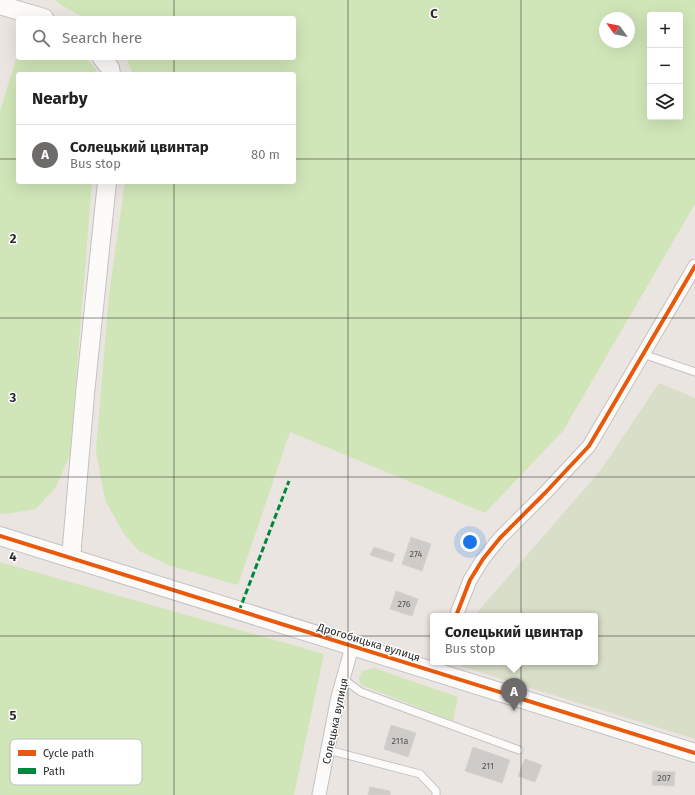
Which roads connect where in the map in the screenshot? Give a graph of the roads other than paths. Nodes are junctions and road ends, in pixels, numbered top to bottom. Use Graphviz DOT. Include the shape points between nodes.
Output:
graph roads {
  1 [pos="0,5"];
  2 [pos="37,16"];
  3 [pos="104,60"];
  4 [pos="111,72"];
  5 [pos="107,184"];
  6 [pos="695,266"];
  7 [pos="643,354"];
  8 [pos="695,372"];
  9 [pos="0,536"];
  10 [pos="71,558"];
  11 [pos="457,613"];
  12 [pos="352,647"];
  13 [pos="436,667"];
  14 [pos="344,679"];
  15 [pos="328,750"];
  16 [pos="519,750"];
  17 [pos="695,753"];
  18 [pos="318,795"];
  19 [pos="436,795"];
  1 -- 2 [label="street"];
  3 -- 4 [label="street"];
  5 -- 10 [label="street"];
  6 -- 7 [label="street"];
  7 -- 8 [label="lane"];
  7 -- 11 [label="street" via="589,446 483,558 470,580"];
  9 -- 10 [label="street, Дрогобицька вулиця"];
  10 -- 12 [label="street, Дрогобицька вулиця"];
  12 -- 13 [label="street, Дрогобицька вулиця"];
  12 -- 14 [label="street, Солецька вулиця"];
  13 -- 17 [label="street, Дрогобицька вулиця"];
  14 -- 15 [label="street, Солецька вулиця"];
  14 -- 16 [label="lane" via="362,692"];
  15 -- 18 [label="street, Солецька вулиця"];
  15 -- 19 [label="lane" via="420,774 436,791"];
}
